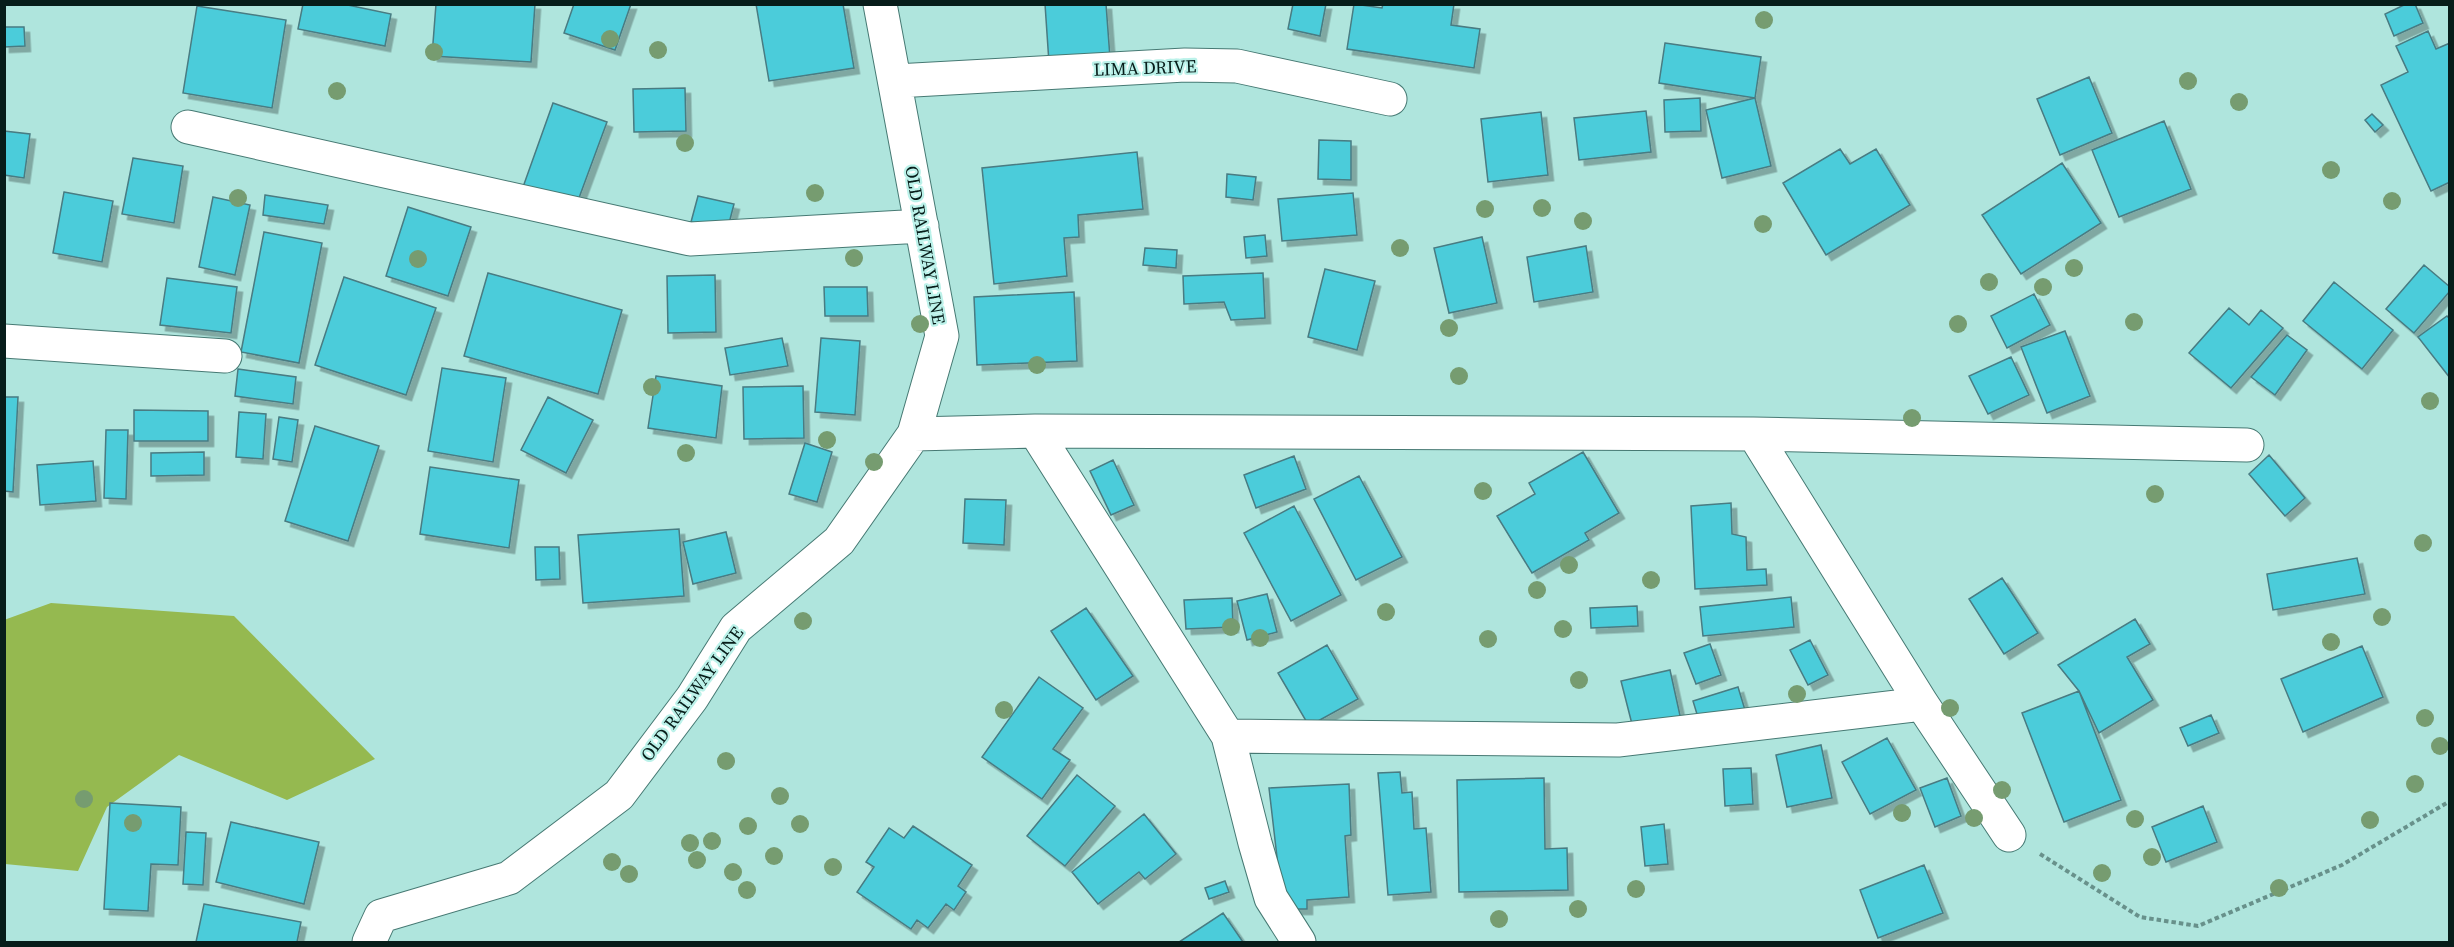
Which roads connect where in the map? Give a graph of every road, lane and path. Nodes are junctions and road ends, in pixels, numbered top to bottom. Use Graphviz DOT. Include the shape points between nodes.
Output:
graph roads {
  1 [pos="880,4"];
  2 [pos="896,81"];
  3 [pos="1390,99"];
  4 [pos="188,127"];
  5 [pos="922,226"];
  6 [pos="4,341"];
  7 [pos="225,356"];
  8 [pos="1035,431"];
  9 [pos="914,434"];
  10 [pos="1754,434"];
  11 [pos="2247,445"];
  12 [pos="1922,704"];
  13 [pos="1228,736"];
  14 [pos="2450,801"];
  15 [pos="2009,835"];
  16 [pos="369,942"];
  17 [pos="1299,942"];
  1 -- 2 [label="street, OLD RAILWAY LINE"];
  2 -- 3 [label="street, LIMA DRIVE" via="1185,65 1237,66"];
  2 -- 5 [label="street, OLD RAILWAY LINE"];
  4 -- 5 [label="street" via="690,239"];
  5 -- 9 [label="street, OLD RAILWAY LINE" via="942,336"];
  6 -- 7 [label="street"];
  8 -- 9 [label="street"];
  8 -- 10 [label="street"];
  8 -- 13 [label="street"];
  9 -- 16 [label="street, OLD RAILWAY LINE" via="839,541 736,628 692,698 619,795 509,878 381,916"];
  10 -- 11 [label="street"];
  10 -- 12 [label="street"];
  12 -- 13 [label="street" via="1618,740"];
  12 -- 15 [label="street"];
  13 -- 17 [label="street" via="1271,898"];
  14 -- 15 [label="path" via="2342,865 2198,926 2140,917"];
}
